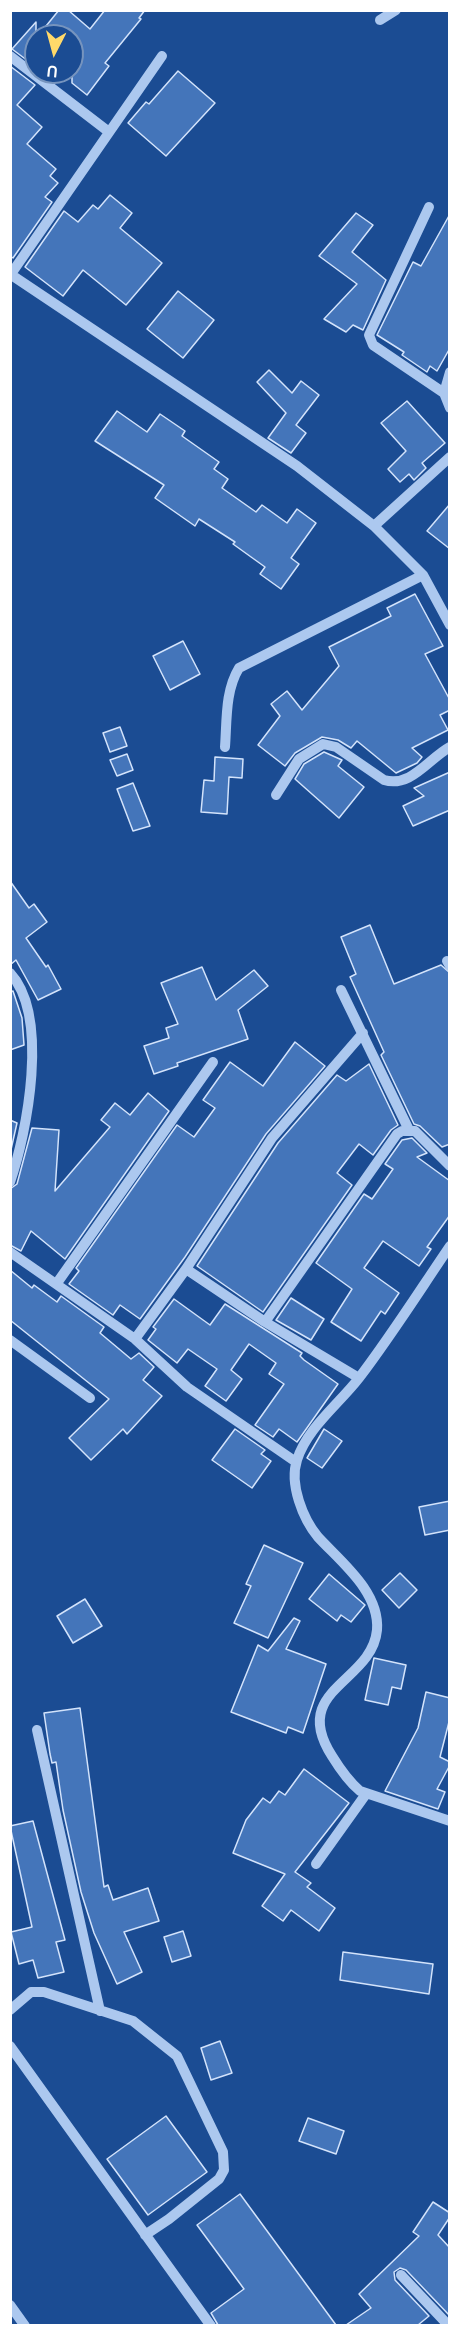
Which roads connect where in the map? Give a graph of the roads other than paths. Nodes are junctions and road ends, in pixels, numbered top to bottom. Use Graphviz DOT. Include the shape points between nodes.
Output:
graph roads {
  1 [pos="396,10"];
  2 [pos="380,20"];
  3 [pos="10,56"];
  4 [pos="162,56"];
  5 [pos="109,132"];
  6 [pos="429,207"];
  7 [pos="11,274"];
  8 [pos="450,372"];
  9 [pos="444,393"];
  10 [pos="450,408"];
  11 [pos="450,457"];
  12 [pos="374,526"];
  13 [pos="423,575"];
  14 [pos="450,625"];
  15 [pos="225,747"];
  16 [pos="450,747"];
  17 [pos="276,795"];
  18 [pos="10,974"];
  19 [pos="341,990"];
  20 [pos="363,1033"];
  21 [pos="213,1062"];
  22 [pos="409,1130"];
  23 [pos="450,1166"];
  24 [pos="10,1182"];
  25 [pos="450,1246"];
  26 [pos="10,1252"];
  27 [pos="186,1269"];
  28 [pos="57,1283"];
  29 [pos="265,1322"];
  30 [pos="135,1339"];
  31 [pos="10,1340"];
  32 [pos="359,1378"];
  33 [pos="90,1398"];
  34 [pos="296,1462"];
  35 [pos="36,1730"];
  36 [pos="366,1794"];
  37 [pos="450,1821"];
  38 [pos="316,1864"];
  39 [pos="10,2010"];
  40 [pos="100,2011"];
  41 [pos="10,2046"];
  42 [pos="145,2235"];
  43 [pos="401,2275"];
  44 [pos="10,2305"];
  45 [pos="25,2325"];
  46 [pos="211,2325"];
  47 [pos="449,2325"];
  1 -- 2 [label="street"];
  3 -- 5 [label="street"];
  4 -- 5 [label="street"];
  5 -- 7 [label="street"];
  6 -- 9 [label="street" via="369,335 373,345"];
  7 -- 12 [label="street" via="297,466"];
  8 -- 9 [label="street"];
  9 -- 10 [label="street"];
  11 -- 12 [label="street"];
  12 -- 13 [label="street"];
  13 -- 14 [label="street"];
  13 -- 15 [label="street" via="239,668 229,694"];
  16 -- 17 [label="street" via="409,778 392,782 336,747 323,744 299,759"];
  18 -- 24 [label="street" via="29,1013 33,1043 25,1120"];
  19 -- 20 [label="street"];
  20 -- 22 [label="street"];
  20 -- 27 [label="street" via="272,1138"];
  21 -- 28 [label="street"];
  22 -- 23 [label="street" via="422,1136"];
  22 -- 29 [label="street" via="397,1134"];
  25 -- 32 [label="street"];
  26 -- 28 [label="street"];
  27 -- 29 [label="street"];
  27 -- 30 [label="street"];
  28 -- 30 [label="street"];
  29 -- 32 [label="street"];
  30 -- 34 [label="street" via="187,1387"];
  31 -- 33 [label="street"];
  32 -- 34 [label="street" via="306,1440"];
  34 -- 36 [label="street" via="296,1485 313,1530 368,1593 377,1623 376,1640 369,1656 328,1694 319,1724 322,1741 348,1781"];
  35 -- 40 [label="street"];
  36 -- 37 [label="street"];
  36 -- 38 [label="street"];
  39 -- 40 [label="street" via="31,1992 44,1992"];
  40 -- 42 [label="street" via="133,2021 177,2056 223,2152 224,2170 219,2179"];
  41 -- 42 [label="street"];
  42 -- 46 [label="street"];
  43 -- 47 [label="street"];
  44 -- 45 [label="street"];
}
